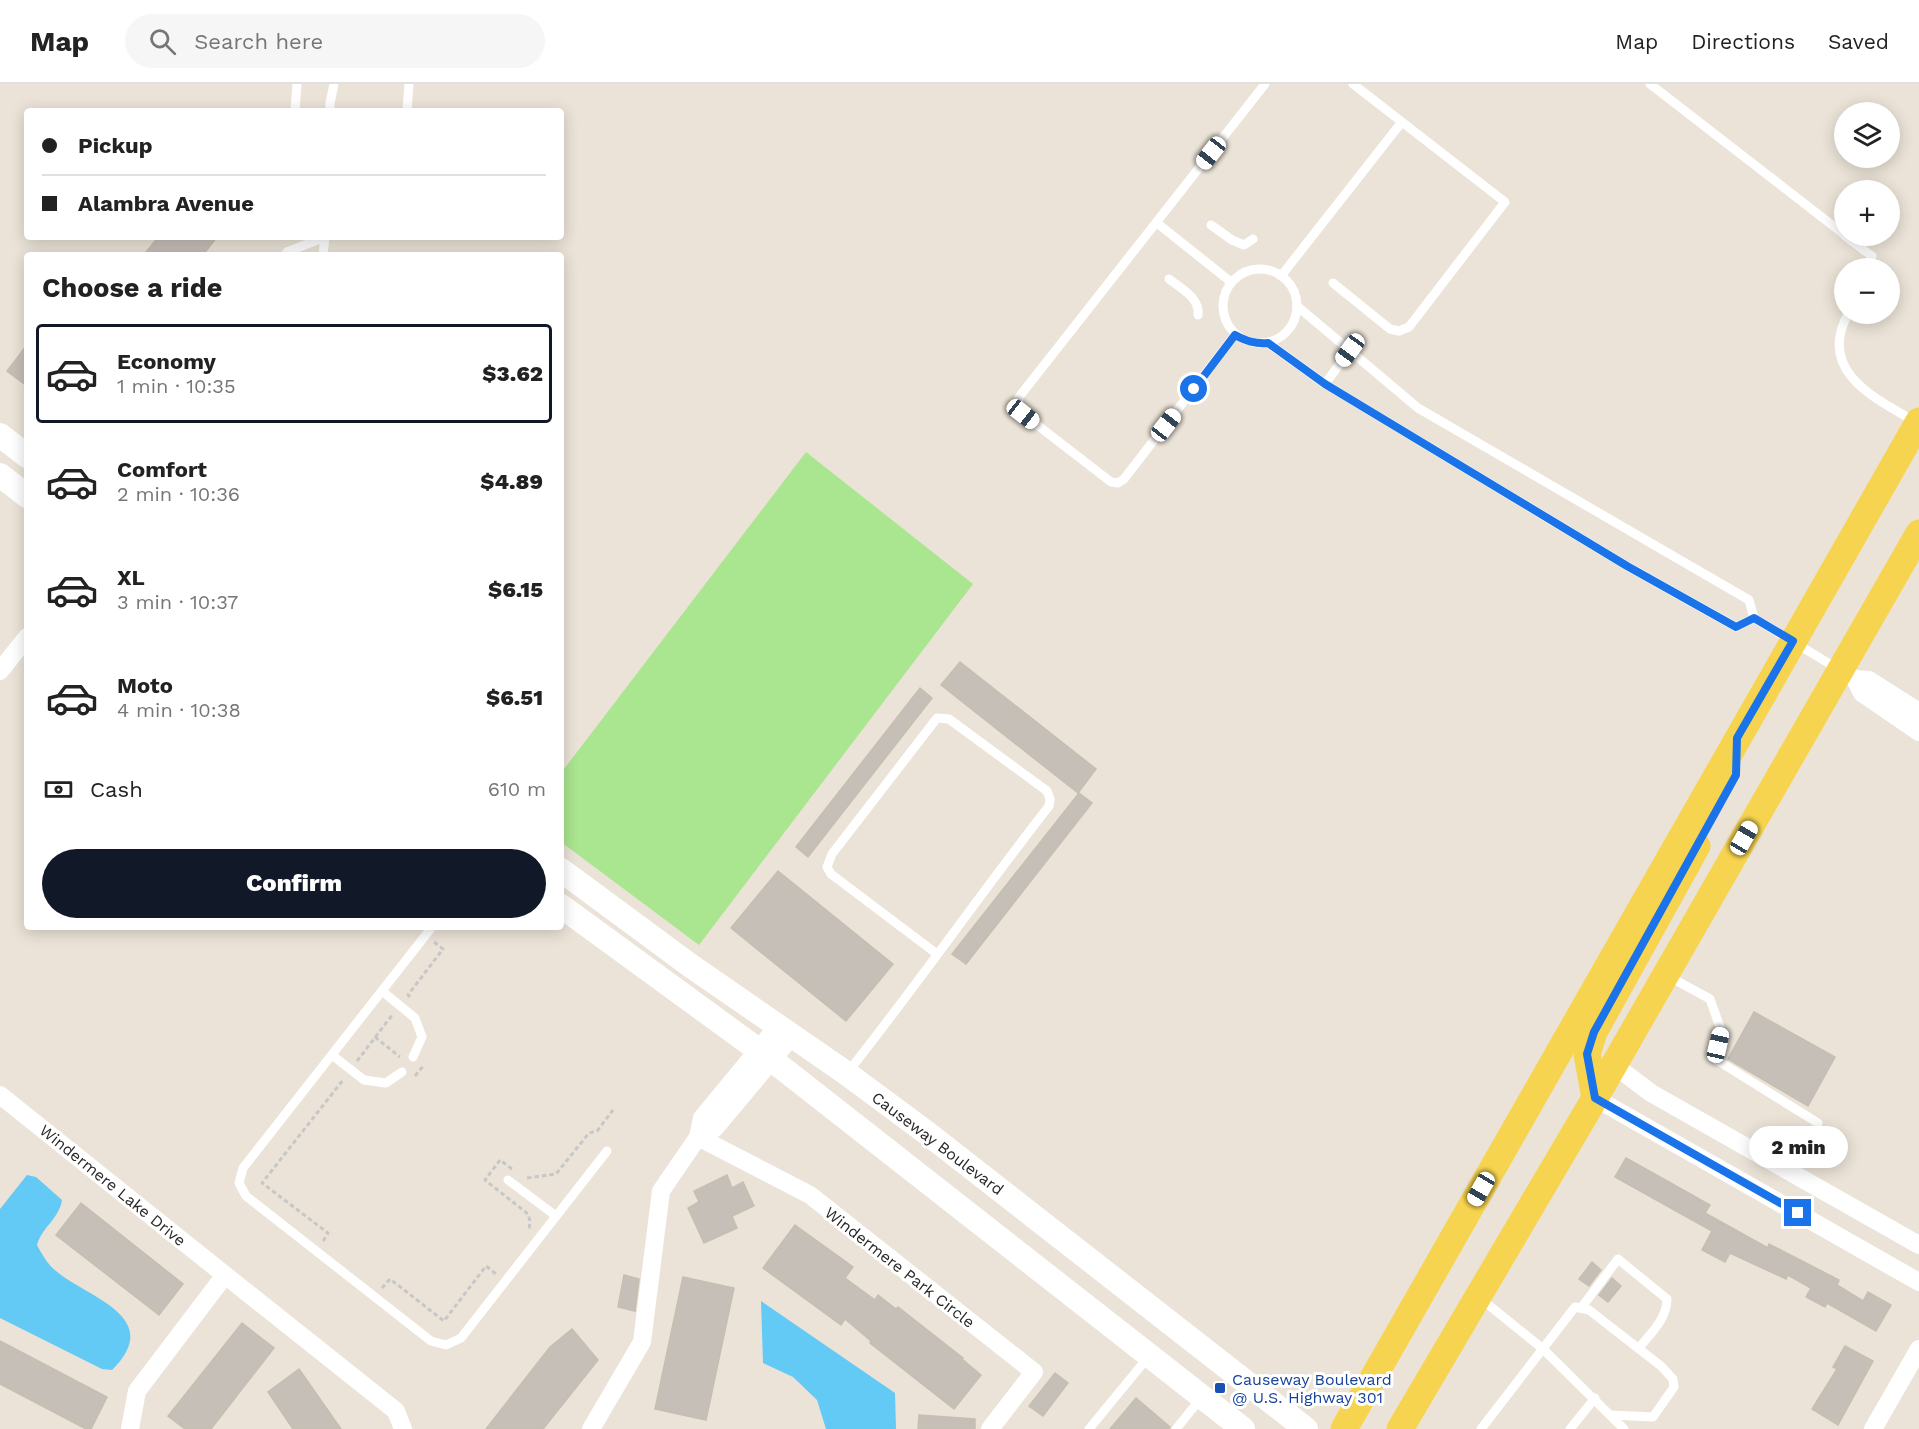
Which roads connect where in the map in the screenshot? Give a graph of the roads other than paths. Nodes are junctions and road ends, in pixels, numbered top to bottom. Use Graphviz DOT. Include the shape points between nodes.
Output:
graph roads {
  1 [pos="297,84"];
  2 [pos="334,84"];
  3 [pos="409,84"];
  4 [pos="1265,84"];
  5 [pos="1353,84"];
  6 [pos="1650,84"];
  7 [pos="295,108"];
  8 [pos="330,108"];
  9 [pos="407,108"];
  10 [pos="1401,123"];
  11 [pos="1156,223"];
  12 [pos="1212,225"];
  13 [pos="1834,226"];
  14 [pos="1253,239"];
  15 [pos="317,240"];
  16 [pos="1859,246"];
  17 [pos="287,252"];
  18 [pos="1872,258"];
  19 [pos="1281,276"];
  20 [pos="1169,279"];
  21 [pos="1231,282"];
  22 [pos="1333,283"];
  23 [pos="1297,306"];
  24 [pos="1198,315"];
  25 [pos="1843,324"];
  26 [pos="1235,335"];
  27 [pos="1268,343"];
  28 [pos="1350,350"];
  29 [pos="1325,384"];
  30 [pos="1918,422"];
  31 [pos="0,435"];
  32 [pos="24,454"];
  33 [pos="0,475"];
  34 [pos="24,494"];
  35 [pos="1919,533"];
  36 [pos="1754,618"];
  37 [pos="24,641"];
  38 [pos="1793,641"];
  39 [pos="0,671"];
  40 [pos="1848,675"];
  41 [pos="1919,712"];
  42 [pos="1919,732"];
  43 [pos="1737,738"];
  44 [pos="564,872"];
  45 [pos="564,908"];
  46 [pos="430,930"];
  47 [pos="937,954"];
  48 [pos="1666,975"];
  49 [pos="382,990"];
  50 [pos="785,1031"];
  51 [pos="332,1055"];
  52 [pos="766,1055"];
  53 [pos="413,1057"];
  54 [pos="1614,1065"];
  55 [pos="402,1072"];
  56 [pos="846,1073"];
  57 [pos="0,1095"];
  58 [pos="1595,1098"];
  59 [pos="1818,1123"];
  60 [pos="698,1137"];
  61 [pos="607,1151"];
  62 [pos="508,1180"];
  63 [pos="556,1216"];
  64 [pos="1919,1245"];
  65 [pos="225,1275"];
  66 [pos="1919,1282"];
  67 [pos="1478,1297"];
  68 [pos="1581,1308"];
  69 [pos="1639,1348"];
  70 [pos="1543,1349"];
  71 [pos="1919,1349"];
  72 [pos="1149,1356"];
  73 [pos="1202,1397"];
  74 [pos="1595,1398"];
  75 [pos="1610,1415"];
  76 [pos="1231,1425"];
  77 [pos="595,1428"];
  78 [pos="130,1429"];
  79 [pos="403,1429"];
  80 [pos="990,1429"];
  81 [pos="1089,1429"];
  82 [pos="1176,1429"];
  83 [pos="1306,1429"];
  84 [pos="1344,1429"];
  85 [pos="1400,1429"];
  86 [pos="1481,1429"];
  87 [pos="1570,1429"];
  88 [pos="1624,1429"];
  89 [pos="1873,1429"];
  1 -- 7 [label="lane"];
  2 -- 8 [label="lane"];
  3 -- 9 [label="lane"];
  4 -- 11 [label="lane"];
  5 -- 10 [label="lane"];
  6 -- 13 [label="lane"];
  10 -- 19 [label="lane"];
  10 -- 22 [label="lane" via="1505,202 1409,327 1390,329"];
  11 -- 21 [label="lane"];
  11 -- 26 [label="lane" via="1019,397 1023,414 1111,482 1118,483"];
  12 -- 14 [label="lane" via="1244,245"];
  15 -- 17 [label="lane"];
  16 -- 18 [label="lane"];
  19 -- 21 [label="lane" via="1256,269"];
  19 -- 23 [label="lane" via="1290,286"];
  20 -- 24 [label="lane" via="1195,301"];
  21 -- 26 [label="lane" via="1222,310"];
  23 -- 27 [label="lane" via="1289,329"];
  23 -- 28 [label="lane"];
  25 -- 30 [label="lane" via="1840,359 1849,375 1880,401"];
  26 -- 27 [label="lane" via="1257,344"];
  27 -- 29 [label="lane"];
  28 -- 29 [label="lane"];
  28 -- 36 [label="lane" via="1418,408 1749,600"];
  29 -- 36 [label="lane" via="1736,627"];
  30 -- 38 [label="main road"];
  31 -- 32 [label="main road"];
  33 -- 34 [label="main road"];
  35 -- 40 [label="main road"];
  36 -- 38 [label="lane"];
  37 -- 39 [label="street"];
  38 -- 40 [label="lane"];
  38 -- 43 [label="main road"];
  40 -- 41 [label="street" via="1869,680"];
  40 -- 42 [label="street" via="1862,693"];
  40 -- 48 [label="main road"];
  43 -- 58 [label="main road" via="1736,775 1594,1032 1587,1054"];
  43 -- 84 [label="main road"];
  44 -- 50 [label="main road, Causeway Boulevard"];
  45 -- 52 [label="main road"];
  46 -- 49 [label="lane"];
  47 -- 47 [label="lane" via="1049,806 1050,799 1047,790 943,718 937,718 838,845 827,867 831,874"];
  47 -- 56 [label="lane"];
  48 -- 54 [label="main road"];
  48 -- 59 [label="lane" via="1710,999 1721,1030 1714,1059"];
  49 -- 51 [label="lane"];
  49 -- 53 [label="lane" via="415,1018 422,1037"];
  50 -- 52 [label="street"];
  50 -- 56 [label="main road, Causeway Boulevard"];
  51 -- 55 [label="lane" via="364,1080 386,1083"];
  51 -- 63 [label="lane" via="243,1168 239,1183 246,1197 431,1341 446,1345 461,1338"];
  52 -- 60 [label="street" via="715,1128"];
  52 -- 72 [label="main road"];
  54 -- 58 [label="main road"];
  54 -- 64 [label="street" via="1650,1093"];
  56 -- 83 [label="main road, Causeway Boulevard"];
  57 -- 65 [label="street, Windermere Lake Drive"];
  58 -- 66 [label="street"];
  58 -- 67 [label="main road"];
  60 -- 77 [label="street" via="661,1191 642,1342"];
  60 -- 80 [label="street, Windermere Park Circle" via="810,1195 1034,1372"];
  61 -- 63 [label="lane"];
  62 -- 63 [label="lane"];
  65 -- 78 [label="street" via="137,1392"];
  65 -- 79 [label="street, Windermere Lake Drive" via="396,1411"];
  67 -- 70 [label="lane"];
  67 -- 85 [label="main road"];
  68 -- 69 [label="lane"];
  68 -- 69 [label="lane" via="1618,1259 1667,1299 1664,1316"];
  68 -- 70 [label="lane" via="1575,1307"];
  69 -- 75 [label="lane" via="1673,1379 1674,1387 1653,1417"];
  70 -- 74 [label="lane"];
  70 -- 86 [label="lane"];
  71 -- 89 [label="street"];
  72 -- 73 [label="main road"];
  72 -- 81 [label="lane"];
  73 -- 76 [label="main road"];
  73 -- 82 [label="lane"];
  74 -- 75 [label="lane"];
  74 -- 87 [label="lane"];
  75 -- 88 [label="lane"];
}
